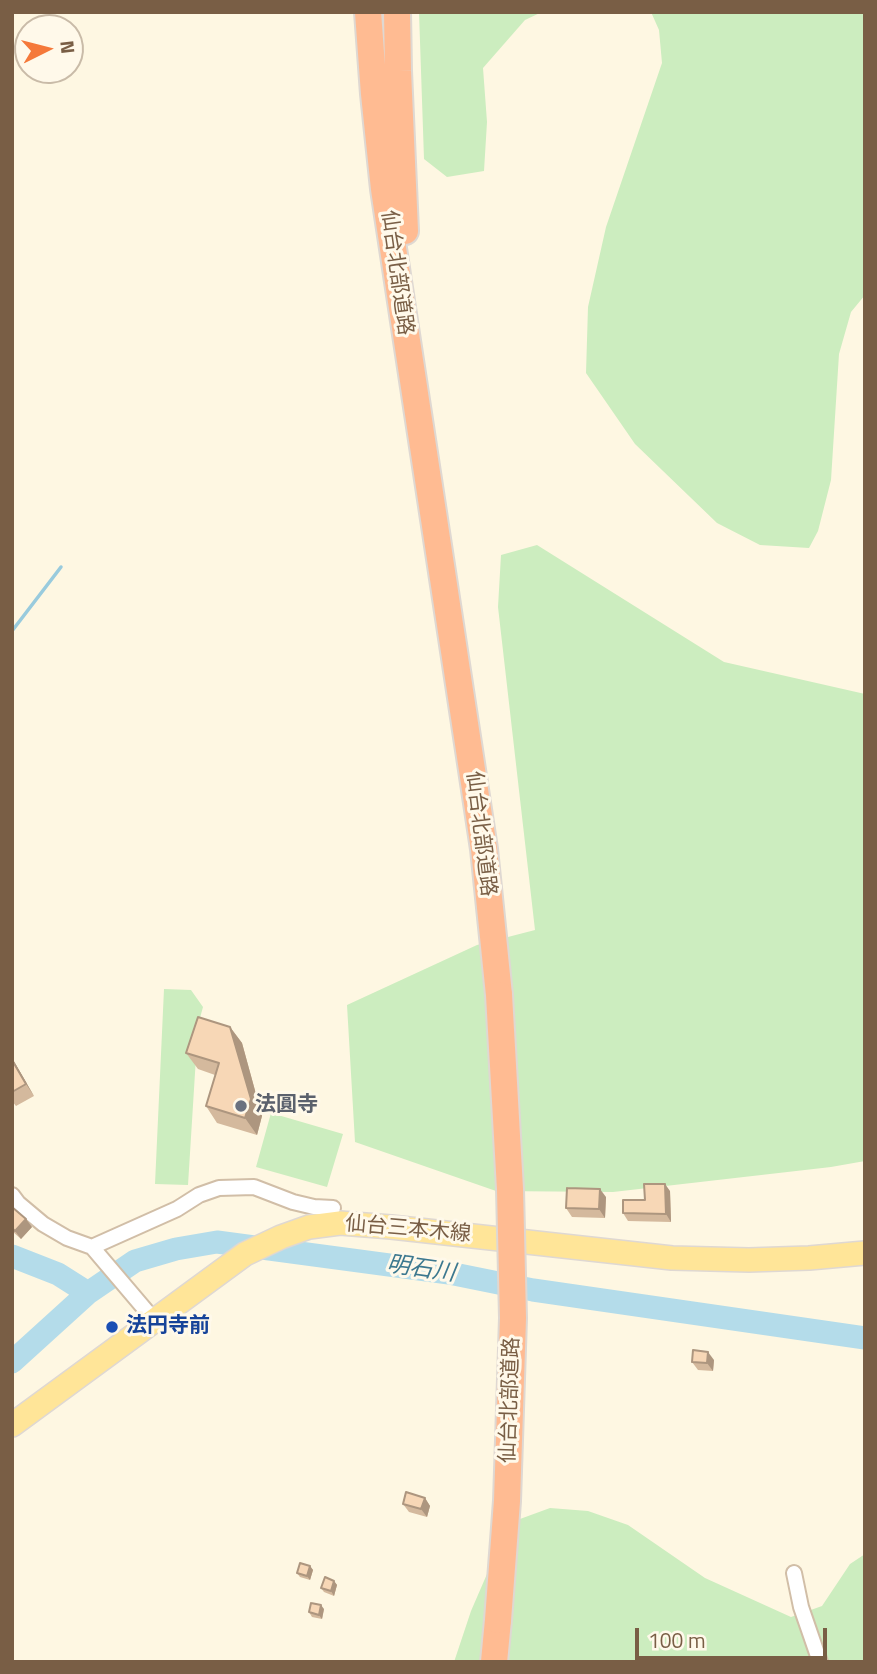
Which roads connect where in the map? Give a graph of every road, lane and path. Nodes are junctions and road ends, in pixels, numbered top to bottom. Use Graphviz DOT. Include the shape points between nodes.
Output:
graph roads {
  1 [pos="368,12"];
  2 [pos="397,12"];
  3 [pos="420,434"];
  4 [pos="12,1195"];
  5 [pos="333,1208"];
  6 [pos="92,1247"];
  7 [pos="865,1253"];
  8 [pos="154,1320"];
  9 [pos="12,1425"];
  10 [pos="794,1573"];
  11 [pos="494,1662"];
  12 [pos="820,1662"];
  1 -- 3 [label="highway, 仙台北部道路" via="384,189"];
  2 -- 3 [label="highway" via="408,291"];
  3 -- 11 [label="highway, 仙台北部道路, bridge" via="484,849 499,995 513,1318 507,1501"];
  4 -- 6 [label="street" via="43,1224"];
  5 -- 6 [label="street" via="293,1202 254,1187 219,1188"];
  6 -- 8 [label="street"];
  7 -- 8 [label="main road, 仙台三本木線" via="749,1260 672,1258 340,1223 309,1227 245,1254"];
  8 -- 9 [label="main road, 仙台三本木線"];
  10 -- 12 [label="street"];
}
